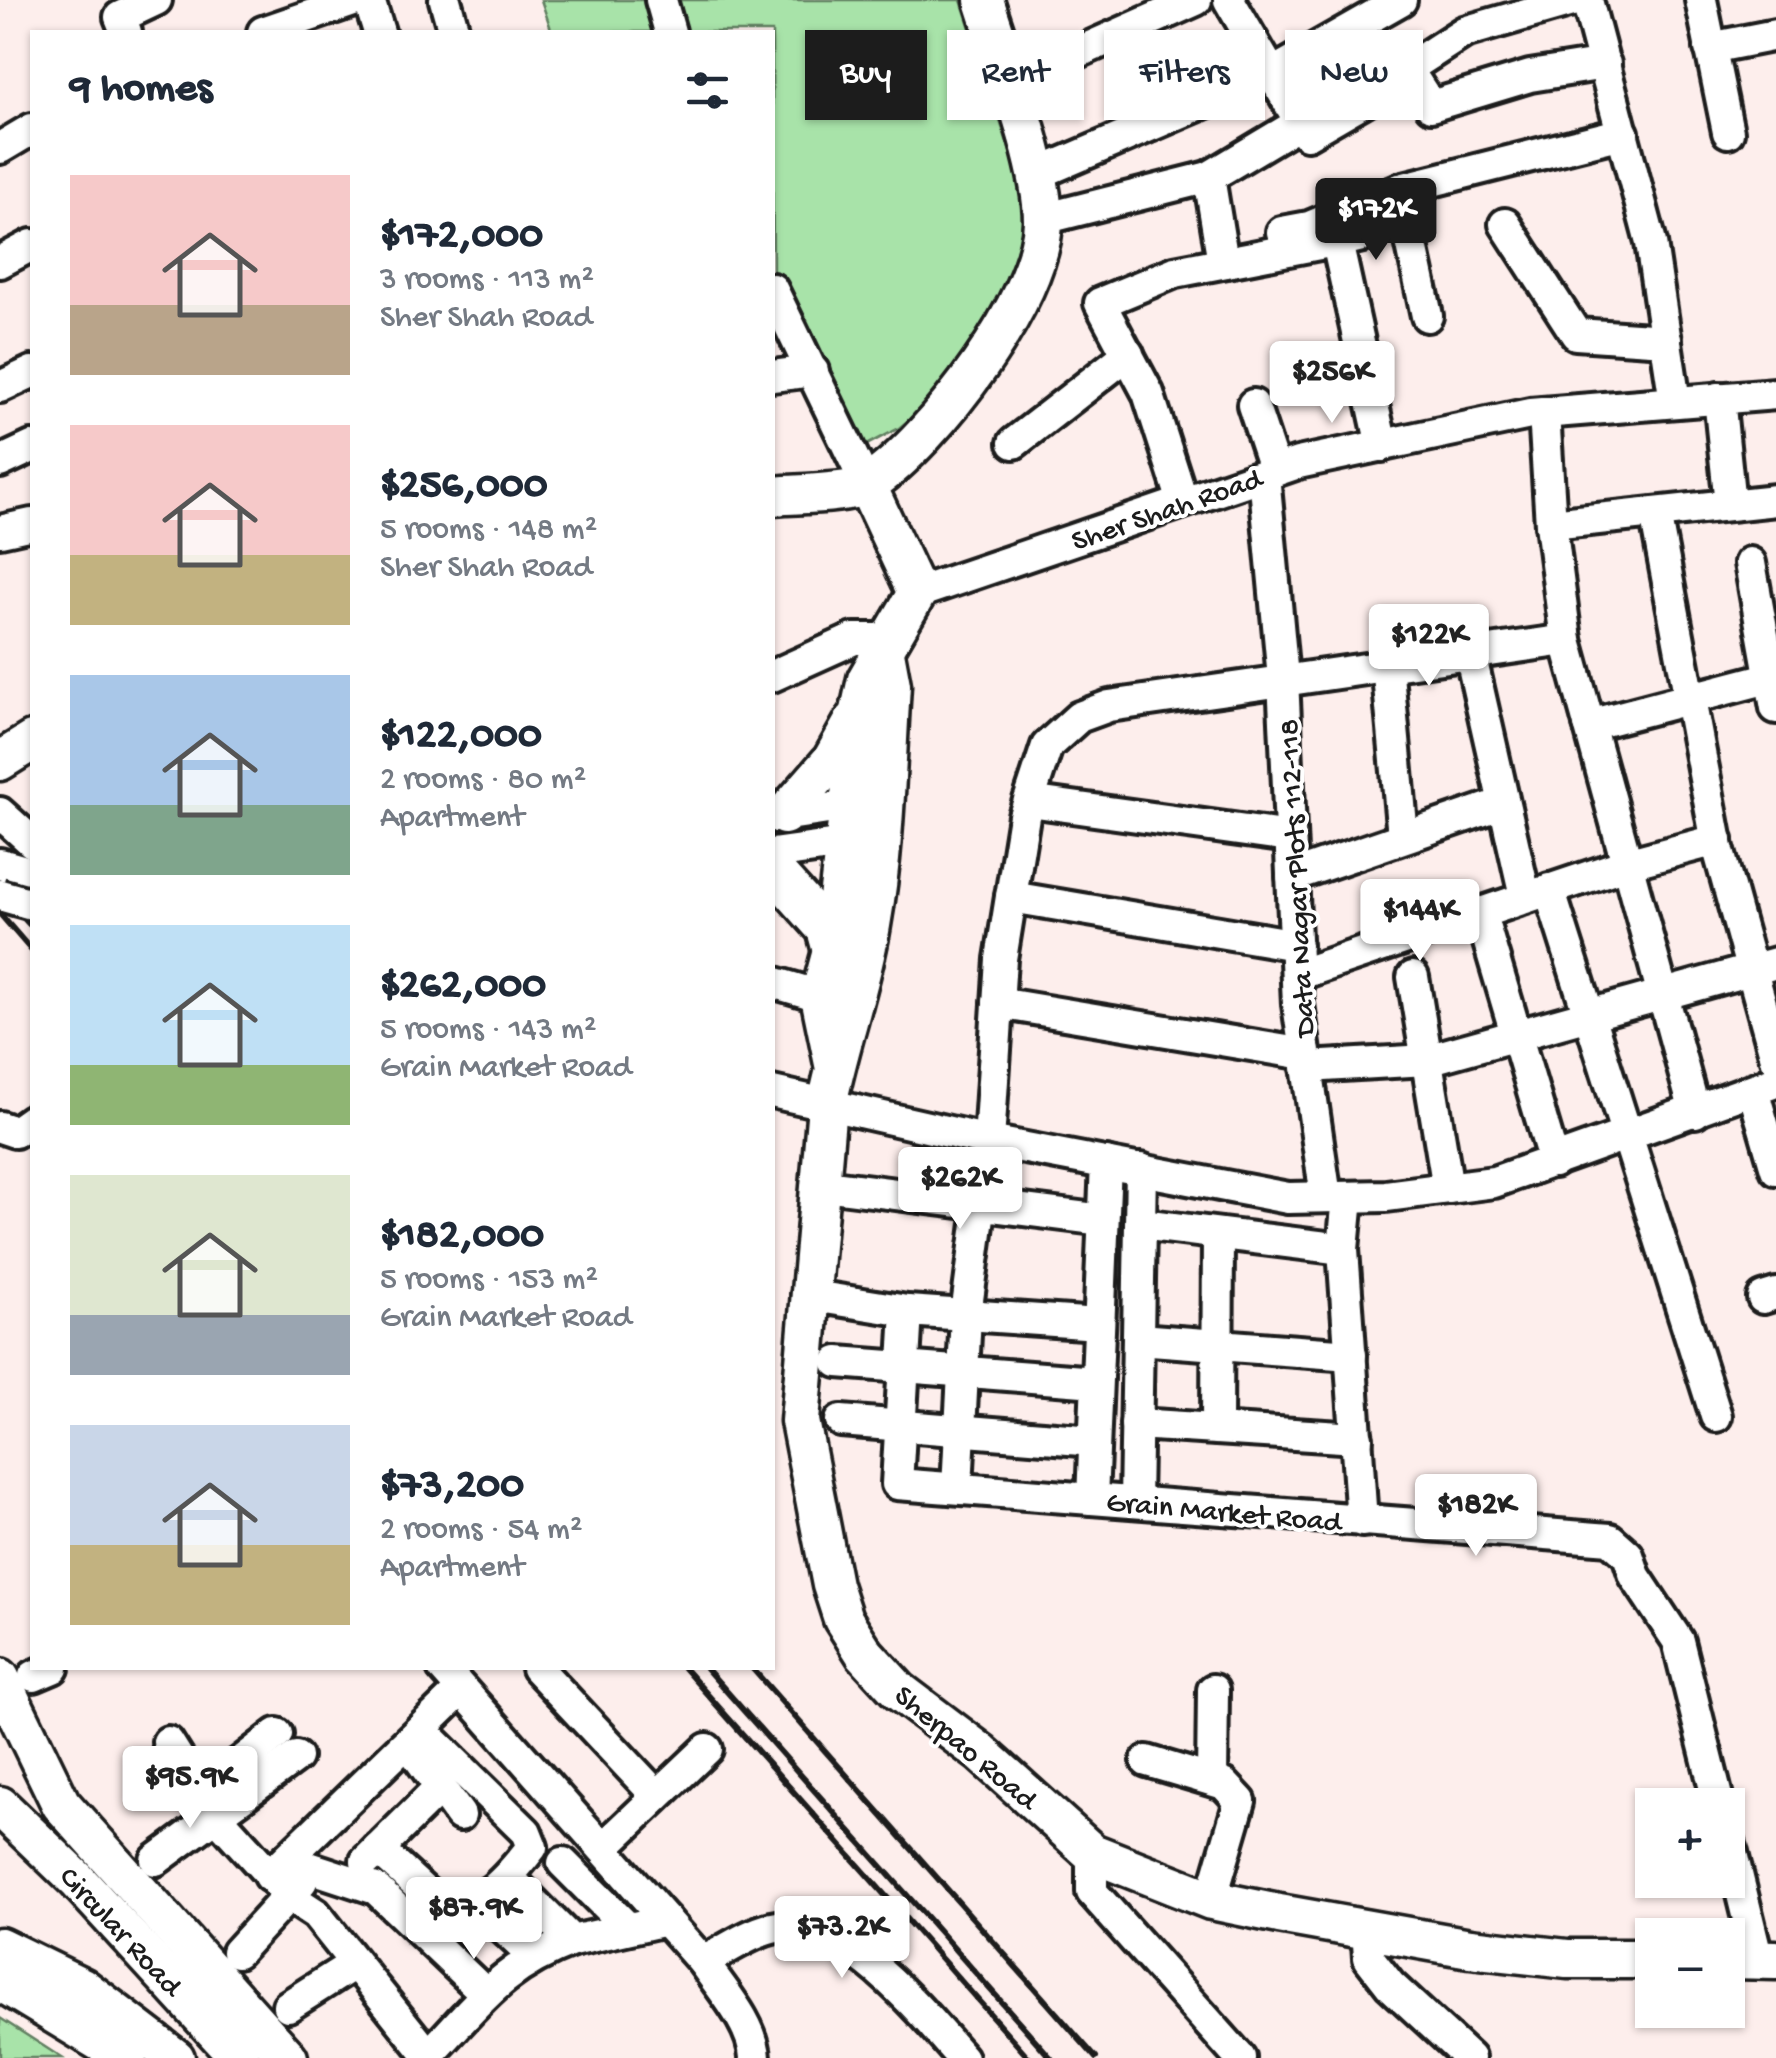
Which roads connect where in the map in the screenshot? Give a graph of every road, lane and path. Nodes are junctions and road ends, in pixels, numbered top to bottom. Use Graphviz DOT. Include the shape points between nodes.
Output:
graph roads {
  1 [pos="156,0"];
  2 [pos="356,0"];
  3 [pos="369,0"];
  4 [pos="445,0"];
  5 [pos="662,0"];
  6 [pos="984,0"];
  7 [pos="1196,0"];
  8 [pos="1230,0"];
  9 [pos="1401,0"];
  10 [pos="1574,0"];
  11 [pos="1587,0"];
  12 [pos="1701,0"];
  13 [pos="125,30"];
  14 [pos="269,30"];
  15 [pos="378,30"];
  16 [pos="453,30"];
  17 [pos="670,30"];
  18 [pos="993,30"];
  19 [pos="1776,34"];
  20 [pos="1710,48"];
  21 [pos="1084,50"];
  22 [pos="1423,59"];
  23 [pos="1604,64"];
  24 [pos="1271,74"];
  25 [pos="1423,95"];
  26 [pos="1019,120"];
  27 [pos="1331,120"];
  28 [pos="1301,122"];
  29 [pos="30,131"];
  30 [pos="1728,132"];
  31 [pos="1623,133"];
  32 [pos="0,148"];
  33 [pos="1035,175"];
  34 [pos="1209,177"];
  35 [pos="1400,189"];
  36 [pos="1043,219"];
  37 [pos="1505,224"];
  38 [pos="30,247"];
  39 [pos="1284,250"];
  40 [pos="0,262"];
  41 [pos="1223,262"];
  42 [pos="775,296"];
  43 [pos="1427,316"];
  44 [pos="1666,340"];
  45 [pos="1128,354"];
  46 [pos="814,371"];
  47 [pos="30,373"];
  48 [pos="775,376"];
  49 [pos="0,387"];
  50 [pos="1776,394"];
  51 [pos="1719,398"];
  52 [pos="1675,402"];
  53 [pos="1252,405"];
  54 [pos="1544,413"];
  55 [pos="1014,443"];
  56 [pos="1382,446"];
  57 [pos="30,448"];
  58 [pos="0,462"];
  59 [pos="1270,473"];
  60 [pos="867,486"];
  61 [pos="775,496"];
  62 [pos="1776,500"];
  63 [pos="1183,502"];
  64 [pos="1730,504"];
  65 [pos="1655,512"];
  66 [pos="30,524"];
  67 [pos="1551,524"];
  68 [pos="0,531"];
  69 [pos="1750,563"];
  70 [pos="917,593"];
  71 [pos="1566,640"];
  72 [pos="887,646"];
  73 [pos="1470,653"];
  74 [pos="1387,664"];
  75 [pos="775,675"];
  76 [pos="1772,677"];
  77 [pos="1283,678"];
  78 [pos="1693,698"];
  79 [pos="1776,708"];
  80 [pos="860,711"];
  81 [pos="1588,725"];
  82 [pos="30,742"];
  83 [pos="0,762"];
  84 [pos="1029,801"];
  85 [pos="865,804"];
  86 [pos="1502,804"];
  87 [pos="0,813"];
  88 [pos="778,817"];
  89 [pos="1403,836"];
  90 [pos="1290,837"];
  91 [pos="30,840"];
  92 [pos="1717,840"];
  93 [pos="862,842"];
  94 [pos="775,854"];
  95 [pos="0,864"];
  96 [pos="1626,864"];
  97 [pos="30,872"];
  98 [pos="775,872"];
  99 [pos="1292,876"];
  100 [pos="1537,892"];
  101 [pos="0,895"];
  102 [pos="1011,897"];
  103 [pos="30,903"];
  104 [pos="1480,912"];
  105 [pos="832,950"];
  106 [pos="1296,960"];
  107 [pos="1763,967"];
  108 [pos="1413,977"];
  109 [pos="775,983"];
  110 [pos="1662,995"];
  111 [pos="820,996"];
  112 [pos="998,1003"];
  113 [pos="1586,1016"];
  114 [pos="1516,1035"];
  115 [pos="1776,1058"];
  116 [pos="1427,1060"];
  117 [pos="1306,1061"];
  118 [pos="834,1066"];
  119 [pos="1764,1086"];
  120 [pos="775,1093"];
  121 [pos="827,1105"];
  122 [pos="1694,1112"];
  123 [pos="30,1121"];
  124 [pos="0,1128"];
  125 [pos="1626,1137"];
  126 [pos="990,1141"];
  127 [pos="1106,1162"];
  128 [pos="1554,1162"];
  129 [pos="1142,1169"];
  130 [pos="1776,1169"];
  131 [pos="824,1184"];
  132 [pos="1448,1188"];
  133 [pos="1337,1197"];
  134 [pos="978,1204"];
  135 [pos="1103,1220"];
  136 [pos="1140,1224"];
  137 [pos="1218,1236"];
  138 [pos="1344,1249"];
  139 [pos="808,1296"];
  140 [pos="907,1311"];
  141 [pos="966,1315"];
  142 [pos="1099,1324"];
  143 [pos="1138,1339"];
  144 [pos="1217,1345"];
  145 [pos="1350,1355"];
  146 [pos="838,1362"];
  147 [pos="904,1367"];
  148 [pos="965,1372"];
  149 [pos="1096,1382"];
  150 [pos="1716,1416"];
  151 [pos="841,1421"];
  152 [pos="900,1424"];
  153 [pos="1136,1424"];
  154 [pos="1217,1429"];
  155 [pos="960,1430"];
  156 [pos="1357,1438"];
  157 [pos="1094,1441"];
  158 [pos="956,1488"];
  159 [pos="1092,1499"];
  160 [pos="1135,1502"];
  161 [pos="1362,1521"];
  162 [pos="539,1670"];
  163 [pos="29,1674"];
  164 [pos="452,1679"];
  165 [pos="1213,1690"];
  166 [pos="414,1736"];
  167 [pos="168,1742"];
  168 [pos="286,1745"];
  169 [pos="706,1749"];
  170 [pos="1146,1761"];
  171 [pos="1212,1780"];
  172 [pos="440,1788"];
  173 [pos="1716,1788"];
  174 [pos="359,1789"];
  175 [pos="657,1796"];
  176 [pos="566,1805"];
  177 [pos="0,1806"];
  178 [pos="210,1806"];
  179 [pos="460,1815"];
  180 [pos="328,1820"];
  181 [pos="388,1839"];
  182 [pos="532,1847"];
  183 [pos="603,1848"];
  184 [pos="1092,1853"];
  185 [pos="156,1860"];
  186 [pos="563,1864"];
  187 [pos="312,1868"];
  188 [pos="508,1877"];
  189 [pos="357,1882"];
  190 [pos="280,1887"];
  191 [pos="1741,1898"];
  192 [pos="1211,1900"];
  193 [pos="476,1903"];
  194 [pos="666,1920"];
  195 [pos="628,1928"];
  196 [pos="1367,1928"];
  197 [pos="572,1941"];
  198 [pos="0,1947"];
  199 [pos="237,1952"];
  200 [pos="532,1956"];
  201 [pos="1635,1959"];
  202 [pos="1754,1959"];
  203 [pos="702,1962"];
  204 [pos="354,1964"];
  205 [pos="0,1981"];
  206 [pos="484,1992"];
  207 [pos="288,2006"];
  208 [pos="427,2057"];
  209 [pos="127,2058"];
  210 [pos="176,2058"];
  211 [pos="240,2058"];
  212 [pos="288,2058"];
  213 [pos="755,2058"];
  214 [pos="962,2058"];
  215 [pos="1240,2058"];
  216 [pos="1468,2058"];
  1 -- 13 [label="street" via="120,17"];
  2 -- 14 [label="street"];
  3 -- 15 [label="street"];
  4 -- 16 [label="street"];
  5 -- 17 [label="street"];
  6 -- 18 [label="main road"];
  7 -- 21 [label="street"];
  8 -- 24 [label="street"];
  9 -- 24 [label="street"];
  10 -- 22 [label="street" via="1464,32"];
  11 -- 23 [label="street"];
  12 -- 20 [label="street"];
  19 -- 20 [label="street"];
  20 -- 30 [label="street"];
  23 -- 25 [label="street" via="1530,76 1430,106"];
  23 -- 31 [label="street"];
  24 -- 28 [label="street"];
  24 -- 33 [label="street"];
  26 -- 33 [label="main road"];
  27 -- 28 [label="street" via="1307,134"];
  28 -- 34 [label="street"];
  29 -- 32 [label="street"];
  31 -- 35 [label="street"];
  31 -- 44 [label="street" via="1651,243"];
  33 -- 36 [label="main road"];
  34 -- 36 [label="street"];
  34 -- 41 [label="street"];
  35 -- 39 [label="street" via="1282,232"];
  35 -- 43 [label="street"];
  36 -- 60 [label="main road" via="1021,294 984,360"];
  37 -- 44 [label="street" via="1576,334"];
  38 -- 40 [label="street"];
  39 -- 41 [label="street"];
  39 -- 56 [label="street" via="1371,234 1337,242"];
  41 -- 45 [label="street" via="1175,272 1100,302"];
  42 -- 46 [label="street"];
  44 -- 52 [label="street"];
  45 -- 55 [label="street"];
  45 -- 63 [label="street" via="1148,392"];
  46 -- 48 [label="street"];
  46 -- 60 [label="street"];
  47 -- 49 [label="street"];
  50 -- 51 [label="street, Sher Shah Road"];
  51 -- 52 [label="street, Sher Shah Road"];
  51 -- 64 [label="street"];
  52 -- 54 [label="street, Sher Shah Road"];
  53 -- 59 [label="street, Data Nagar Plots 112-118"];
  54 -- 56 [label="street, Sher Shah Road"];
  54 -- 67 [label="street"];
  56 -- 59 [label="street, Sher Shah Road"];
  57 -- 58 [label="street"];
  59 -- 63 [label="street, Sher Shah Road"];
  59 -- 77 [label="street, Data Nagar Plots 112-118"];
  60 -- 61 [label="main road"];
  60 -- 70 [label="main road"];
  62 -- 64 [label="street"];
  63 -- 70 [label="street, Sher Shah Road"];
  64 -- 65 [label="street"];
  65 -- 67 [label="street"];
  65 -- 78 [label="street"];
  66 -- 68 [label="street"];
  67 -- 71 [label="street"];
  69 -- 76 [label="street"];
  70 -- 72 [label="main road"];
  71 -- 73 [label="street"];
  71 -- 81 [label="street"];
  72 -- 75 [label="street" via="854,640"];
  72 -- 80 [label="main road" via="867,678"];
  72 -- 85 [label="main road" via="892,685"];
  73 -- 74 [label="street"];
  73 -- 86 [label="street"];
  74 -- 77 [label="street"];
  74 -- 89 [label="street"];
  76 -- 78 [label="street"];
  76 -- 79 [label="street"];
  77 -- 84 [label="street" via="1109,706 1079,717 1047,746"];
  77 -- 90 [label="street, Data Nagar Plots 112-118"];
  78 -- 81 [label="street"];
  78 -- 92 [label="street"];
  80 -- 85 [label="main road"];
  80 -- 88 [label="main road" via="832,760"];
  81 -- 96 [label="street"];
  82 -- 83 [label="main road"];
  84 -- 90 [label="street"];
  84 -- 102 [label="street"];
  85 -- 88 [label="street"];
  85 -- 93 [label="main road"];
  86 -- 89 [label="street"];
  86 -- 100 [label="street"];
  87 -- 91 [label="street"];
  89 -- 99 [label="street"];
  90 -- 99 [label="street, Data Nagar Plots 112-118"];
  92 -- 96 [label="street"];
  92 -- 107 [label="street"];
  93 -- 94 [label="street"];
  93 -- 105 [label="main road, Sherpao Road"];
  93 -- 118 [label="main road, Sherpao Road" via="872,920"];
  95 -- 97 [label="street"];
  96 -- 100 [label="street"];
  96 -- 110 [label="street"];
  98 -- 105 [label="main road" via="826,929"];
  99 -- 106 [label="street, Data Nagar Plots 112-118"];
  100 -- 104 [label="street"];
  100 -- 113 [label="street"];
  101 -- 103 [label="street, bridge"];
  102 -- 106 [label="street"];
  102 -- 112 [label="street"];
  104 -- 106 [label="street"];
  104 -- 114 [label="street"];
  105 -- 111 [label="main road, Sherpao Road"];
  106 -- 117 [label="street, Data Nagar Plots 112-118"];
  107 -- 110 [label="street"];
  107 -- 115 [label="street"];
  108 -- 116 [label="street"];
  109 -- 111 [label="street"];
  110 -- 113 [label="street"];
  110 -- 122 [label="street"];
  111 -- 118 [label="main road, Sherpao Road"];
  112 -- 117 [label="street"];
  112 -- 126 [label="street"];
  113 -- 114 [label="street"];
  113 -- 125 [label="street"];
  114 -- 116 [label="street"];
  114 -- 128 [label="street"];
  116 -- 117 [label="street"];
  116 -- 132 [label="street"];
  117 -- 133 [label="street, Data Nagar Plots 112-118"];
  118 -- 121 [label="main road, Sherpao Road"];
  119 -- 122 [label="street"];
  119 -- 130 [label="street"];
  120 -- 121 [label="street"];
  121 -- 126 [label="street"];
  121 -- 131 [label="main road, Sherpao Road"];
  122 -- 125 [label="street"];
  123 -- 124 [label="street" via="15,1132"];
  125 -- 128 [label="street"];
  125 -- 150 [label="street"];
  126 -- 127 [label="street"];
  126 -- 134 [label="street"];
  127 -- 129 [label="street"];
  127 -- 135 [label="street"];
  128 -- 132 [label="street" via="1494,1182"];
  129 -- 133 [label="street" via="1288,1198"];
  129 -- 136 [label="street"];
  131 -- 134 [label="street"];
  131 -- 139 [label="main road, Sherpao Road"];
  132 -- 133 [label="street"];
  133 -- 138 [label="street, Data Nagar Plots 112-118"];
  134 -- 135 [label="street"];
  134 -- 141 [label="street"];
  135 -- 142 [label="street"];
  136 -- 137 [label="street"];
  136 -- 143 [label="street"];
  137 -- 138 [label="street"];
  137 -- 144 [label="street"];
  138 -- 145 [label="street, Data Nagar Plots 112-118"];
  139 -- 140 [label="street"];
  139 -- 184 [label="main road, Sherpao Road" via="803,1453 843,1619 898,1691 982,1752"];
  140 -- 141 [label="street"];
  140 -- 147 [label="street, Grain Market Road"];
  141 -- 142 [label="street"];
  141 -- 148 [label="street"];
  142 -- 149 [label="street"];
  143 -- 144 [label="street"];
  143 -- 153 [label="street"];
  144 -- 145 [label="street"];
  144 -- 154 [label="street"];
  145 -- 156 [label="street, Data Nagar Plots 112-118"];
  146 -- 147 [label="street"];
  147 -- 148 [label="street"];
  147 -- 152 [label="street, Grain Market Road"];
  148 -- 149 [label="street"];
  148 -- 155 [label="street"];
  149 -- 157 [label="street"];
  151 -- 152 [label="street"];
  152 -- 155 [label="street"];
  152 -- 158 [label="street, Grain Market Road" via="898,1484"];
  153 -- 154 [label="street"];
  153 -- 160 [label="street"];
  154 -- 156 [label="street"];
  155 -- 157 [label="street"];
  155 -- 158 [label="street"];
  156 -- 161 [label="street, Data Nagar Plots 112-118"];
  157 -- 159 [label="street"];
  158 -- 159 [label="street, Grain Market Road"];
  159 -- 160 [label="street, Grain Market Road"];
  160 -- 161 [label="street, Grain Market Road"];
  161 -- 173 [label="street, Grain Market Road" via="1610,1538 1628,1555 1678,1641"];
  162 -- 175 [label="street"];
  163 -- 212 [label="main road" via="61,1804"];
  164 -- 166 [label="street"];
  164 -- 176 [label="street"];
  165 -- 171 [label="street"];
  166 -- 172 [label="street"];
  166 -- 174 [label="street"];
  166 -- 182 [label="street" via="526,1832"];
  167 -- 178 [label="street"];
  168 -- 178 [label="street"];
  169 -- 175 [label="street"];
  170 -- 171 [label="street"];
  171 -- 192 [label="street" via="1240,1802"];
  172 -- 179 [label="street"];
  172 -- 181 [label="street"];
  174 -- 180 [label="street"];
  174 -- 181 [label="street"];
  175 -- 183 [label="street"];
  176 -- 182 [label="street"];
  176 -- 183 [label="street"];
  177 -- 211 [label="main road, Circular Road"];
  178 -- 185 [label="street"];
  178 -- 190 [label="street"];
  180 -- 187 [label="street" via="324,1850"];
  180 -- 190 [label="street"];
  181 -- 189 [label="street"];
  181 -- 193 [label="street" via="440,1907"];
  182 -- 188 [label="street"];
  183 -- 194 [label="street"];
  184 -- 192 [label="main road, Sherpao Road"];
  184 -- 215 [label="street" via="1092,1892"];
  186 -- 195 [label="street"];
  187 -- 189 [label="street"];
  187 -- 190 [label="street"];
  188 -- 193 [label="street"];
  188 -- 197 [label="street"];
  189 -- 206 [label="street" via="376,1888"];
  190 -- 199 [label="street"];
  190 -- 204 [label="street" via="316,1914"];
  191 -- 202 [label="street"];
  192 -- 196 [label="main road, Sherpao Road"];
  193 -- 200 [label="street"];
  194 -- 195 [label="street"];
  194 -- 203 [label="street"];
  195 -- 197 [label="street"];
  196 -- 201 [label="main road, Sherpao Road" via="1470,1948"];
  196 -- 216 [label="street" via="1369,1958"];
  197 -- 200 [label="street"];
  198 -- 210 [label="main road, Circular Road" via="82,1987"];
  200 -- 206 [label="street"];
  203 -- 213 [label="street" via="735,2010"];
  203 -- 214 [label="street" via="770,1928 817,1932 906,1994"];
  204 -- 207 [label="street"];
  204 -- 208 [label="street"];
  205 -- 209 [label="main road"];
  206 -- 208 [label="street"];
}
